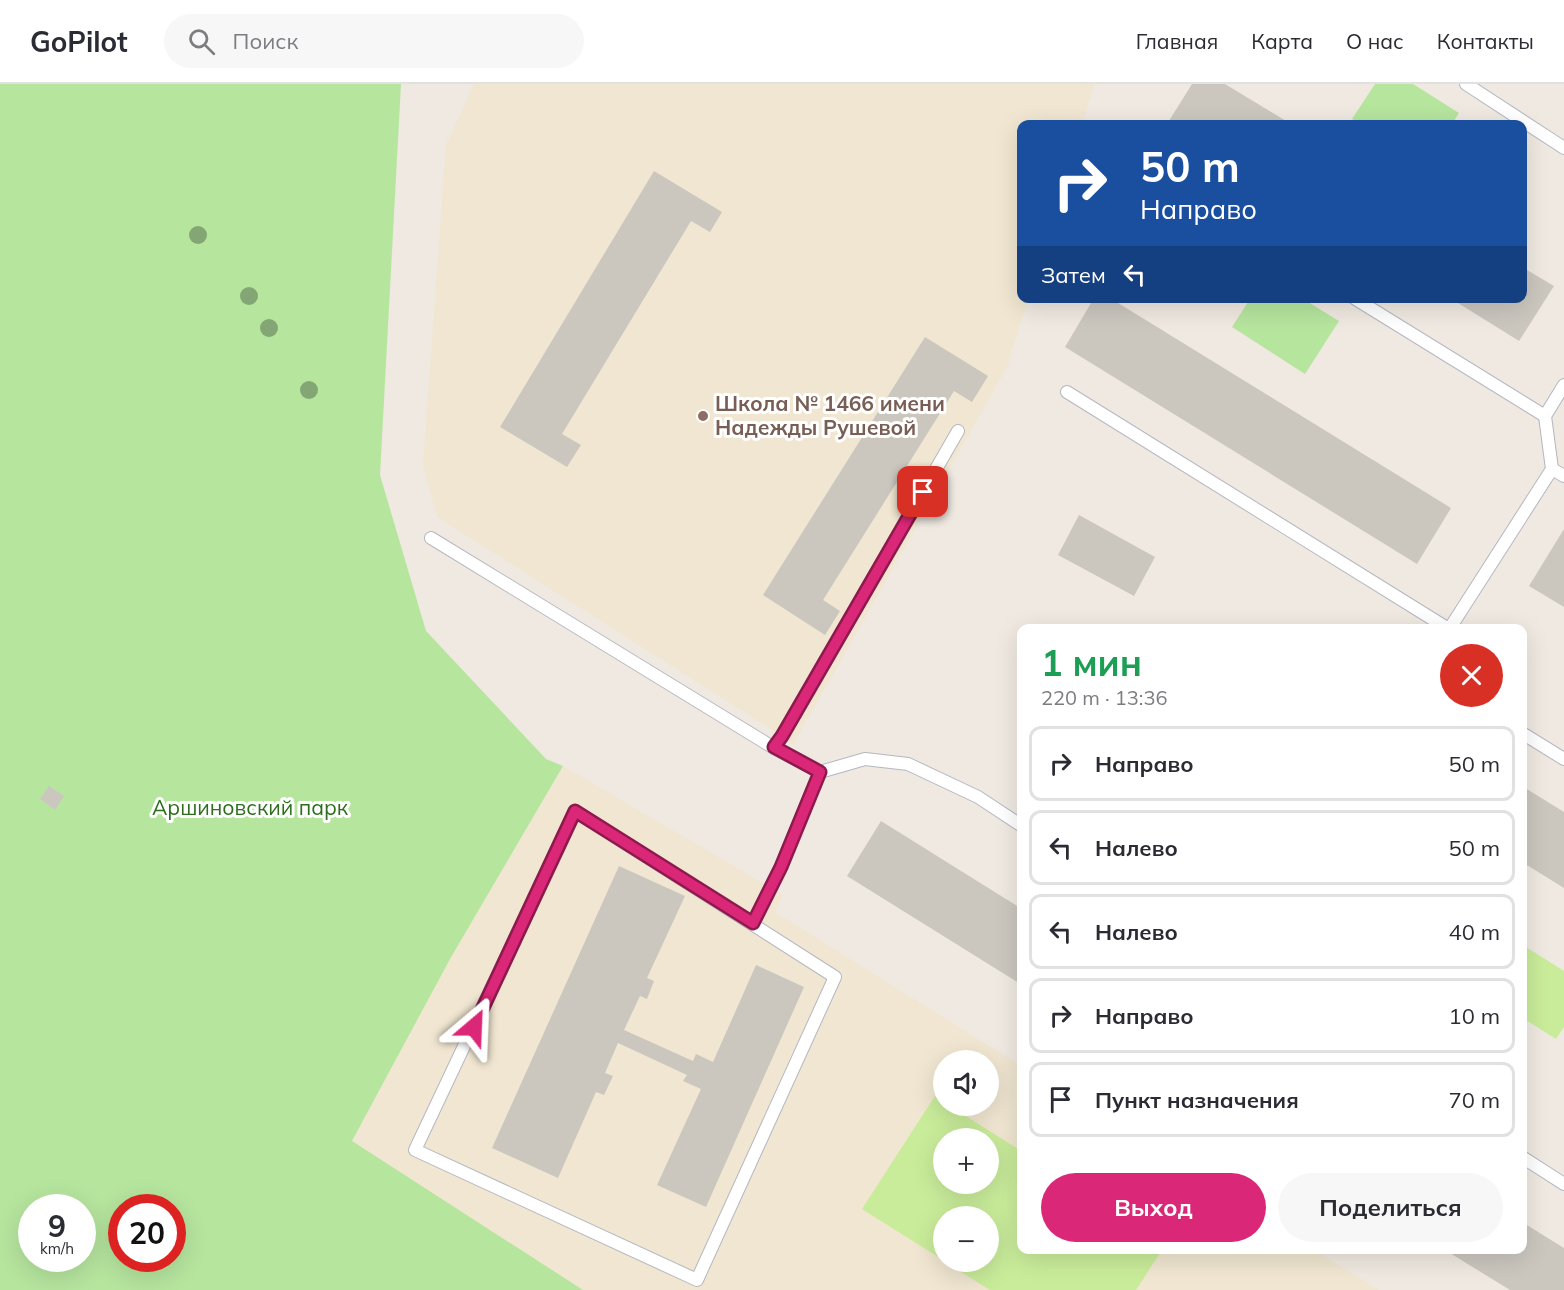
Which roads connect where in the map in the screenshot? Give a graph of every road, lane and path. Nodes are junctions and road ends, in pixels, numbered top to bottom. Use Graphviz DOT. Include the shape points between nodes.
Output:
graph roads {
  1 [pos="1466,84"];
  2 [pos="1521,120"];
  3 [pos="1527,124"];
  4 [pos="1564,148"];
  5 [pos="1362,303"];
  6 [pos="1564,385"];
  7 [pos="1067,392"];
  8 [pos="1545,416"];
  9 [pos="958,431"];
  10 [pos="1552,469"];
  11 [pos="1564,476"];
  12 [pos="431,538"];
  13 [pos="1442,624"];
  14 [pos="1451,624"];
  15 [pos="1527,736"];
  16 [pos="774,747"];
  17 [pos="1564,759"];
  18 [pos="820,772"];
  19 [pos="1017,823"];
  20 [pos="753,923"];
  21 [pos="1527,1160"];
  22 [pos="1564,1184"];
  1 -- 2 [label="lane"];
  3 -- 4 [label="lane"];
  5 -- 8 [label="lane"];
  6 -- 8 [label="lane"];
  7 -- 13 [label="lane"];
  8 -- 10 [label="lane"];
  9 -- 16 [label="lane"];
  10 -- 11 [label="lane"];
  10 -- 14 [label="lane"];
  12 -- 16 [label="lane"];
  15 -- 17 [label="lane"];
  16 -- 18 [label="lane"];
  18 -- 19 [label="lane" via="865,759 908,764 978,797"];
  18 -- 20 [label="lane"];
  20 -- 20 [label="lane" via="835,977 697,1280 415,1150 575,811"];
  21 -- 22 [label="lane"];
}
